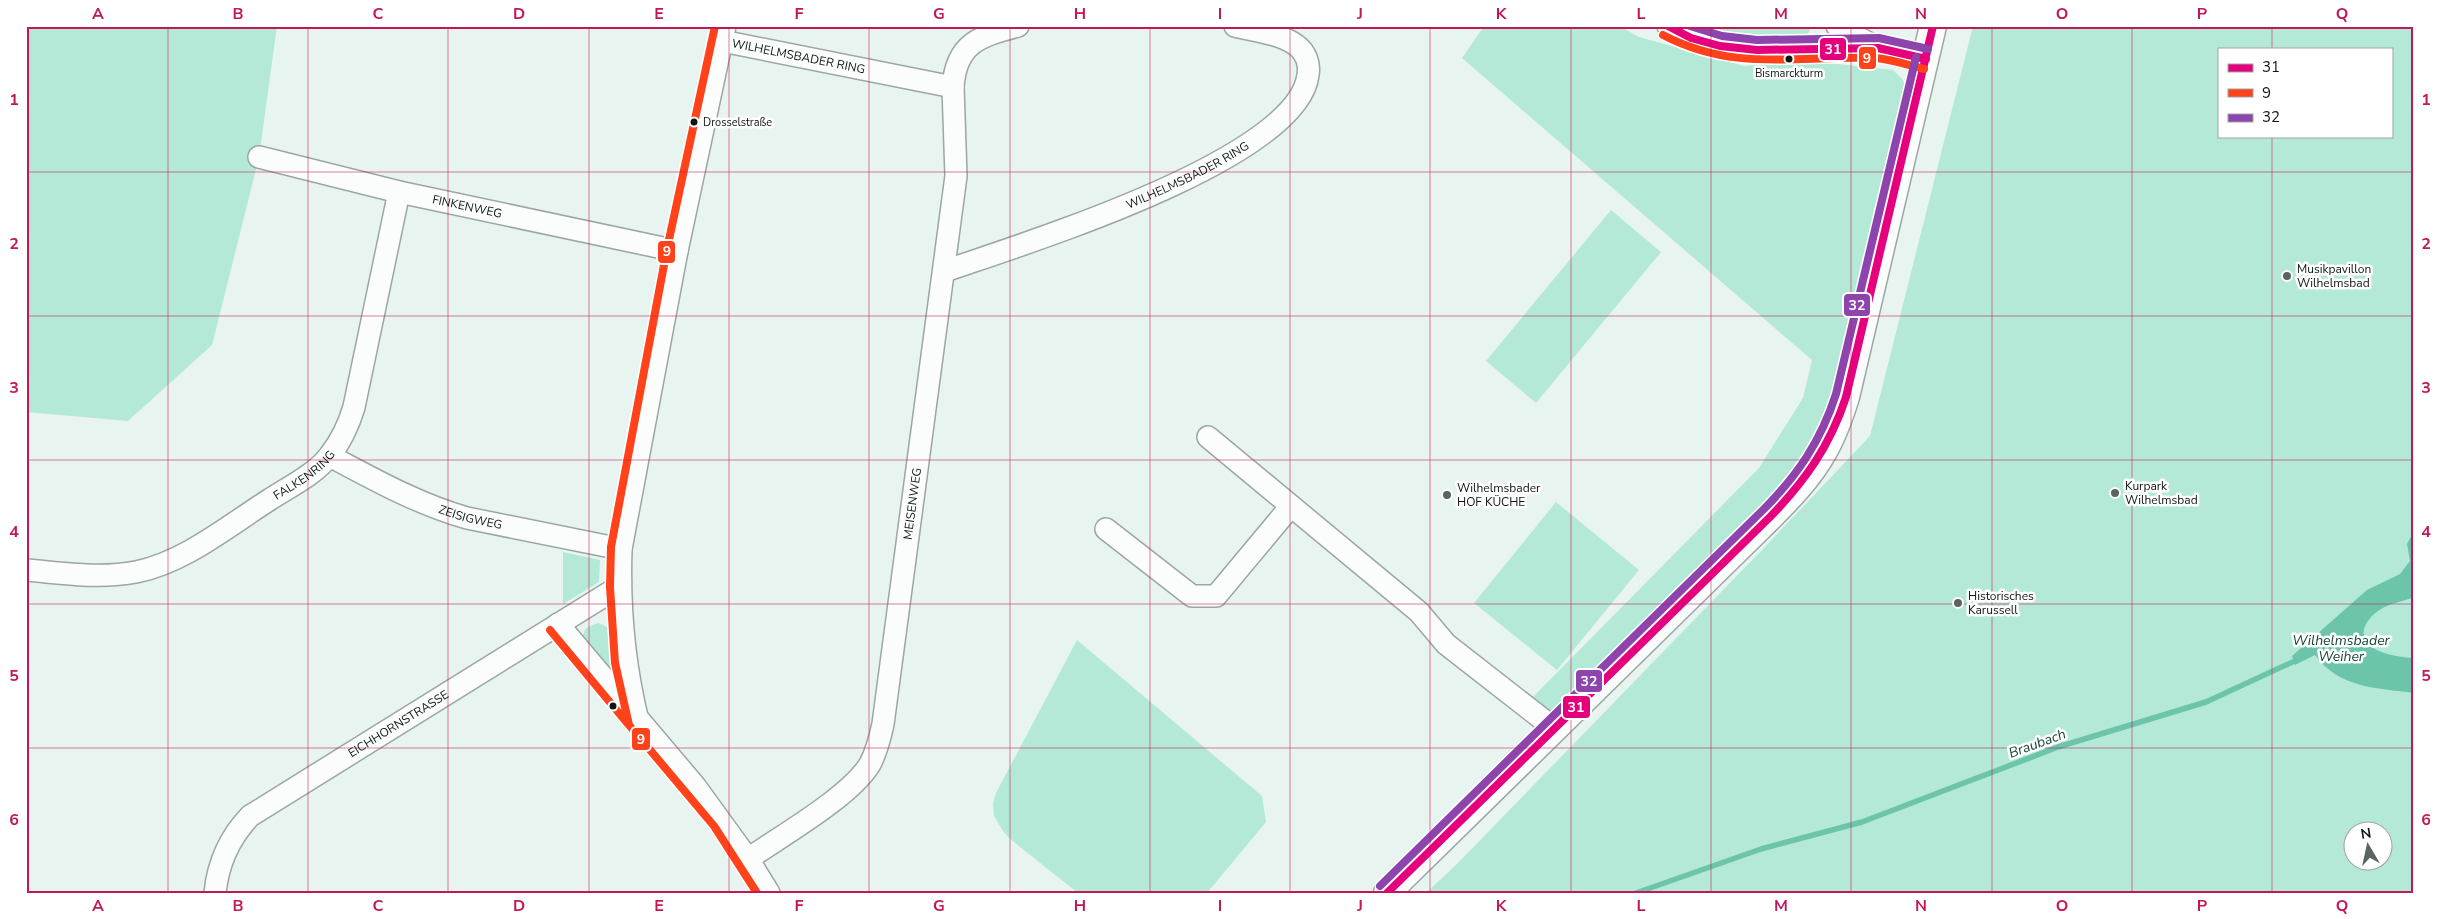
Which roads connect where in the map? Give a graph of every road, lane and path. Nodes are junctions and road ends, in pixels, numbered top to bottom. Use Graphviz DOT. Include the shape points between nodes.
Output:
graph roads {
  1 [pos="1018,26"];
  2 [pos="1235,26"];
  3 [pos="1668,26"];
  4 [pos="1837,26"];
  5 [pos="1933,26"];
  6 [pos="723,34"];
  7 [pos="1878,48"];
  8 [pos="1926,59"];
  9 [pos="953,87"];
  10 [pos="259,157"];
  11 [pos="399,192"];
  12 [pos="677,250"];
  13 [pos="945,271"];
  14 [pos="1208,437"];
  15 [pos="330,456"];
  16 [pos="1291,506"];
  17 [pos="1106,529"];
  18 [pos="621,549"];
  19 [pos="26,570"];
  20 [pos="620,586"];
  21 [pos="558,624"];
  22 [pos="638,721"];
  23 [pos="1554,729"];
  24 [pos="748,859"];
  25 [pos="215,893"];
  26 [pos="768,893"];
  27 [pos="1387,893"];
  1 -- 9 [label="street" via="974,42 959,58"];
  2 -- 13 [label="street, WILHELMSBADER RING" via="1279,37 1297,46 1308,61 1308,79 1301,97 1266,131 1173,186 1065,229"];
  3 -- 7 [label="street" via="1691,38 1720,46 1757,50"];
  4 -- 7 [label="street"];
  5 -- 8 [label="main road"];
  6 -- 9 [label="street, WILHELMSBADER RING"];
  6 -- 12 [label="street"];
  7 -- 8 [label="street"];
  8 -- 23 [label="main road" via="1846,397 1824,452 1803,482 1761,526"];
  9 -- 13 [label="street, MEISENWEG" via="956,176"];
  10 -- 11 [label="street, FINKENWEG"];
  11 -- 12 [label="street, FINKENWEG"];
  11 -- 15 [label="street, FALKENRING" via="354,407"];
  12 -- 18 [label="street"];
  13 -- 24 [label="street, MEISENWEG" via="878,746 869,765 854,783"];
  14 -- 16 [label="street"];
  15 -- 18 [label="street, ZEISIGWEG" via="396,492 444,512"];
  15 -- 19 [label="street, FALKENRING" via="219,532 156,566 99,576"];
  16 -- 17 [label="street" via="1216,596 1192,596"];
  16 -- 23 [label="street" via="1419,612 1446,644"];
  18 -- 20 [label="street"];
  20 -- 21 [label="street, EICHHORNSTRASSE"];
  20 -- 22 [label="street" via="625,662"];
  21 -- 22 [label="street"];
  21 -- 25 [label="street, EICHHORNSTRASSE" via="250,816 238,828 226,849"];
  22 -- 24 [label="street" via="695,786"];
  23 -- 27 [label="main road"];
  24 -- 26 [label="street"];
}
